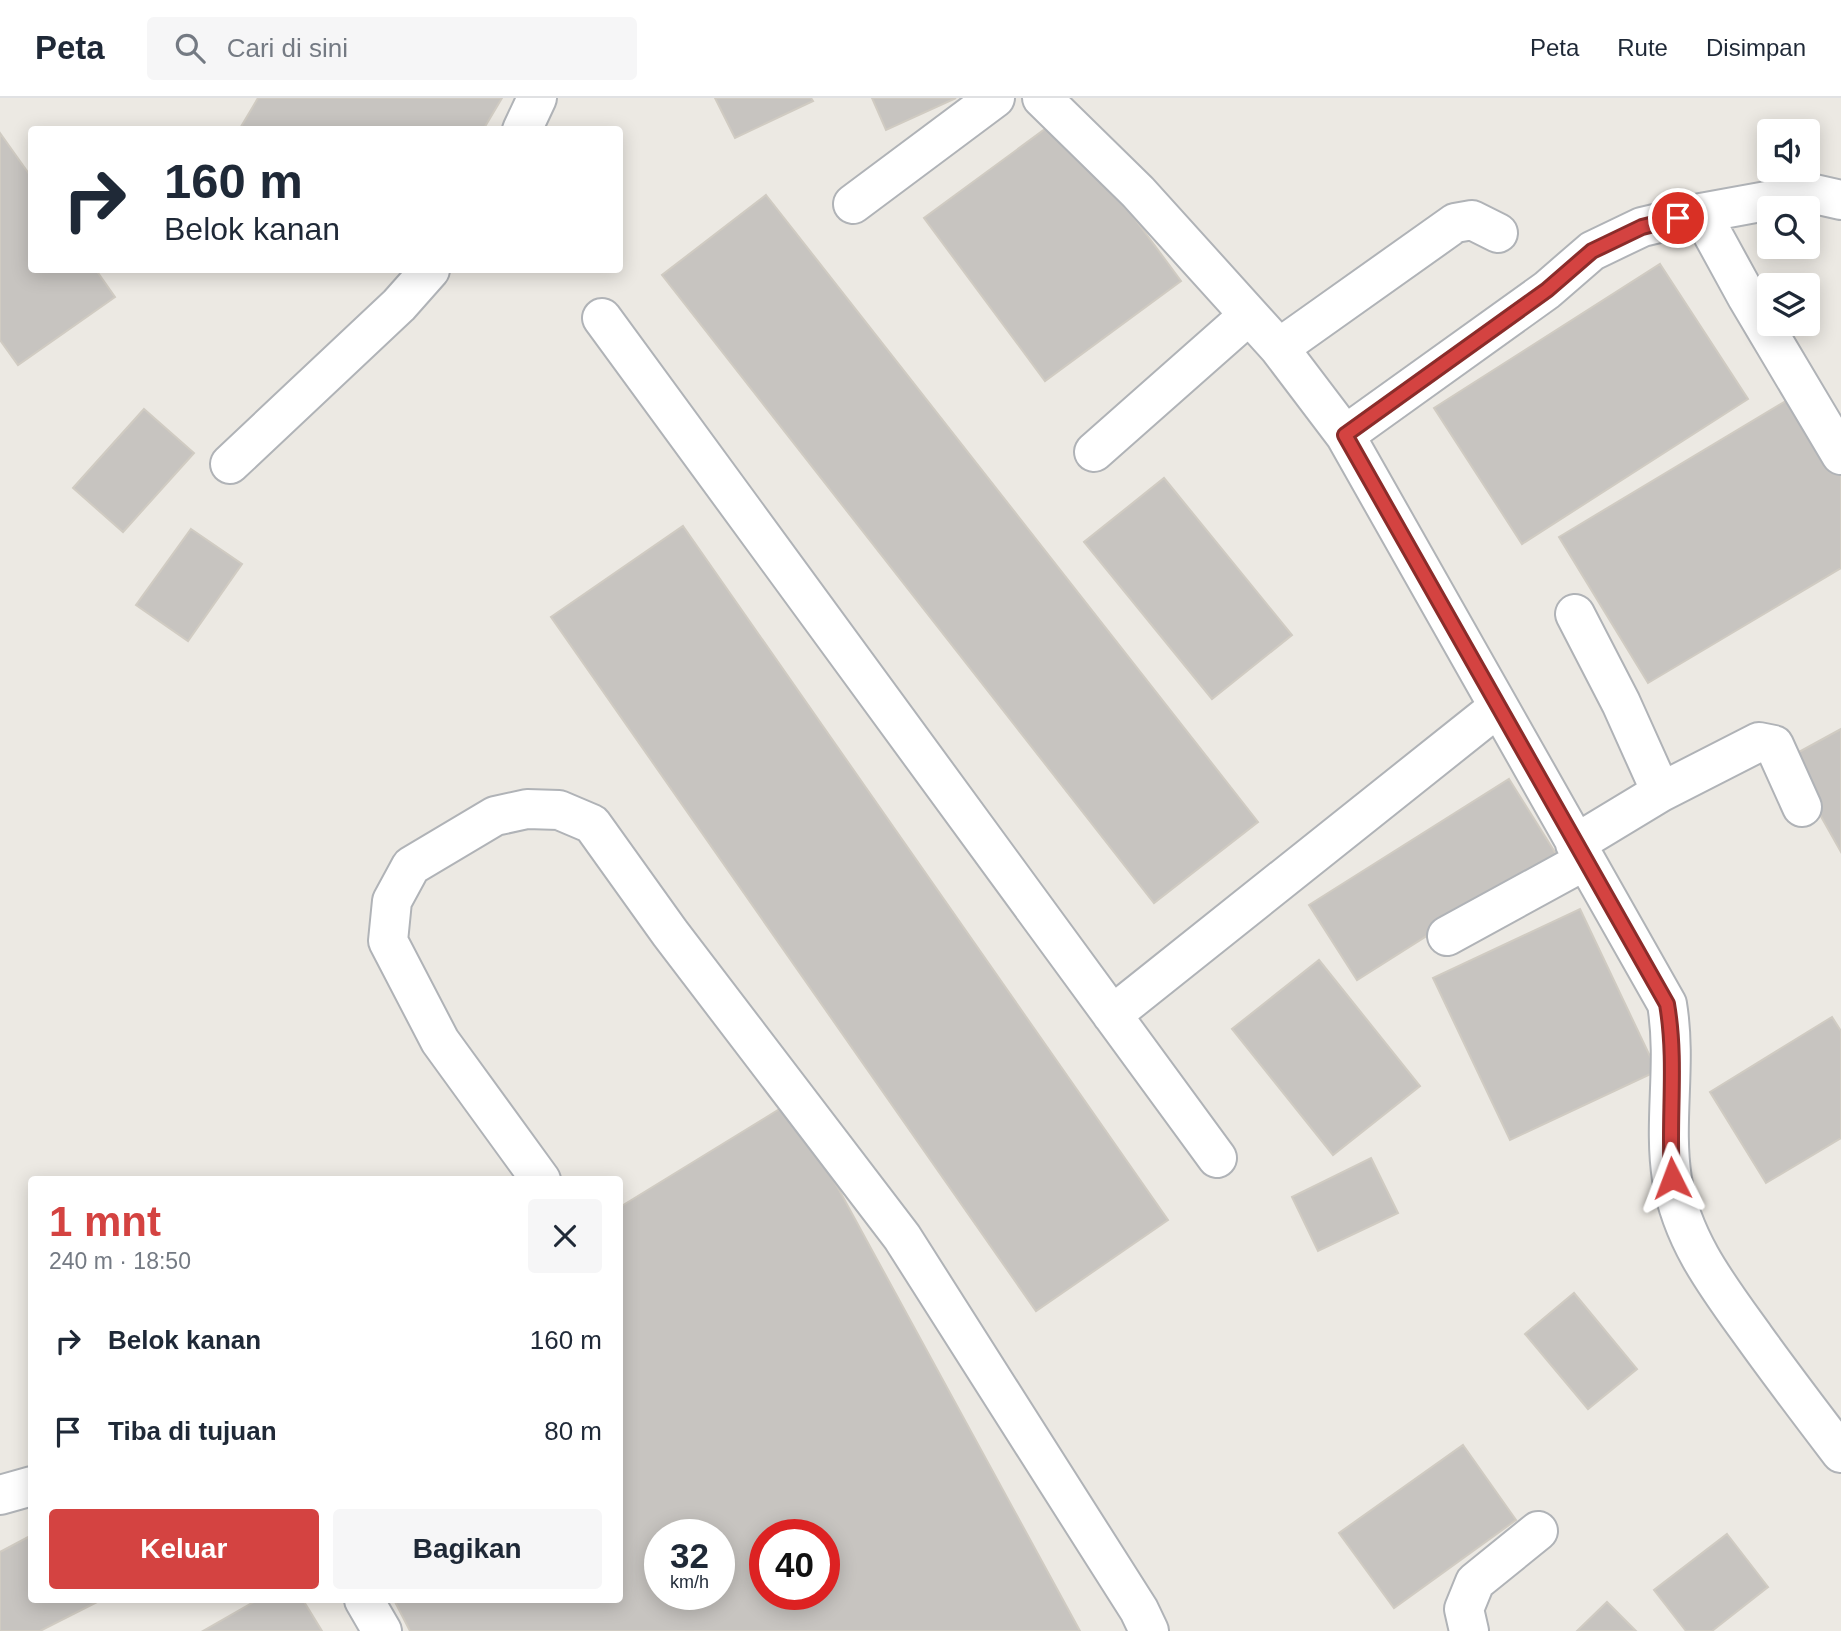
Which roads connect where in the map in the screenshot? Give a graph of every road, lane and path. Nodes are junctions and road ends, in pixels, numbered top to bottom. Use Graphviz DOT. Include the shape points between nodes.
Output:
graph roads {
  1 [pos="537,98"];
  2 [pos="995,98"];
  3 [pos="1042,98"];
  4 [pos="524,126"];
  5 [pos="1841,200"];
  6 [pos="853,204"];
  7 [pos="1701,213"];
  8 [pos="1498,233"];
  9 [pos="427,273"];
  10 [pos="1249,315"];
  11 [pos="602,318"];
  12 [pos="1279,348"];
  13 [pos="1345,435"];
  14 [pos="1094,452"];
  15 [pos="1841,455"];
  16 [pos="230,464"];
  17 [pos="1575,614"];
  18 [pos="1497,708"];
  19 [pos="1661,792"];
  20 [pos="1802,807"];
  21 [pos="1579,853"];
  22 [pos="1447,936"];
  23 [pos="1112,1014"];
  24 [pos="1217,1158"];
  25 [pos="538,1176"];
  26 [pos="1841,1453"];
  27 [pos="28,1487"];
  28 [pos="0,1495"];
  29 [pos="1538,1531"];
  30 [pos="366,1603"];
  31 [pos="382,1631"];
  32 [pos="1149,1631"];
  33 [pos="1469,1631"];
  1 -- 4 [label="street"];
  2 -- 6 [label="street"];
  3 -- 10 [label="street" via="1138,192"];
  5 -- 7 [label="street" via="1810,193"];
  7 -- 13 [label="street" via="1642,227 1592,251 1547,290"];
  7 -- 15 [label="street"];
  8 -- 12 [label="street" via="1472,220 1455,223"];
  9 -- 16 [label="street"];
  10 -- 12 [label="street"];
  10 -- 14 [label="street"];
  11 -- 23 [label="street"];
  12 -- 13 [label="street"];
  13 -- 18 [label="street"];
  17 -- 19 [label="street"];
  18 -- 21 [label="street"];
  18 -- 23 [label="street"];
  19 -- 20 [label="street" via="1759,742 1768,742 1774,745"];
  19 -- 21 [label="street"];
  21 -- 22 [label="street"];
  21 -- 26 [label="street" via="1667,1004 1673,1062 1672,1178 1692,1245"];
  23 -- 24 [label="street"];
  25 -- 32 [label="street" via="440,1041 388,941 391,901 411,866 495,817 527,809 559,810 592,824 902,1237"];
  27 -- 28 [label="street"];
  29 -- 33 [label="street" via="1475,1582 1464,1609"];
  30 -- 31 [label="street"];
}
